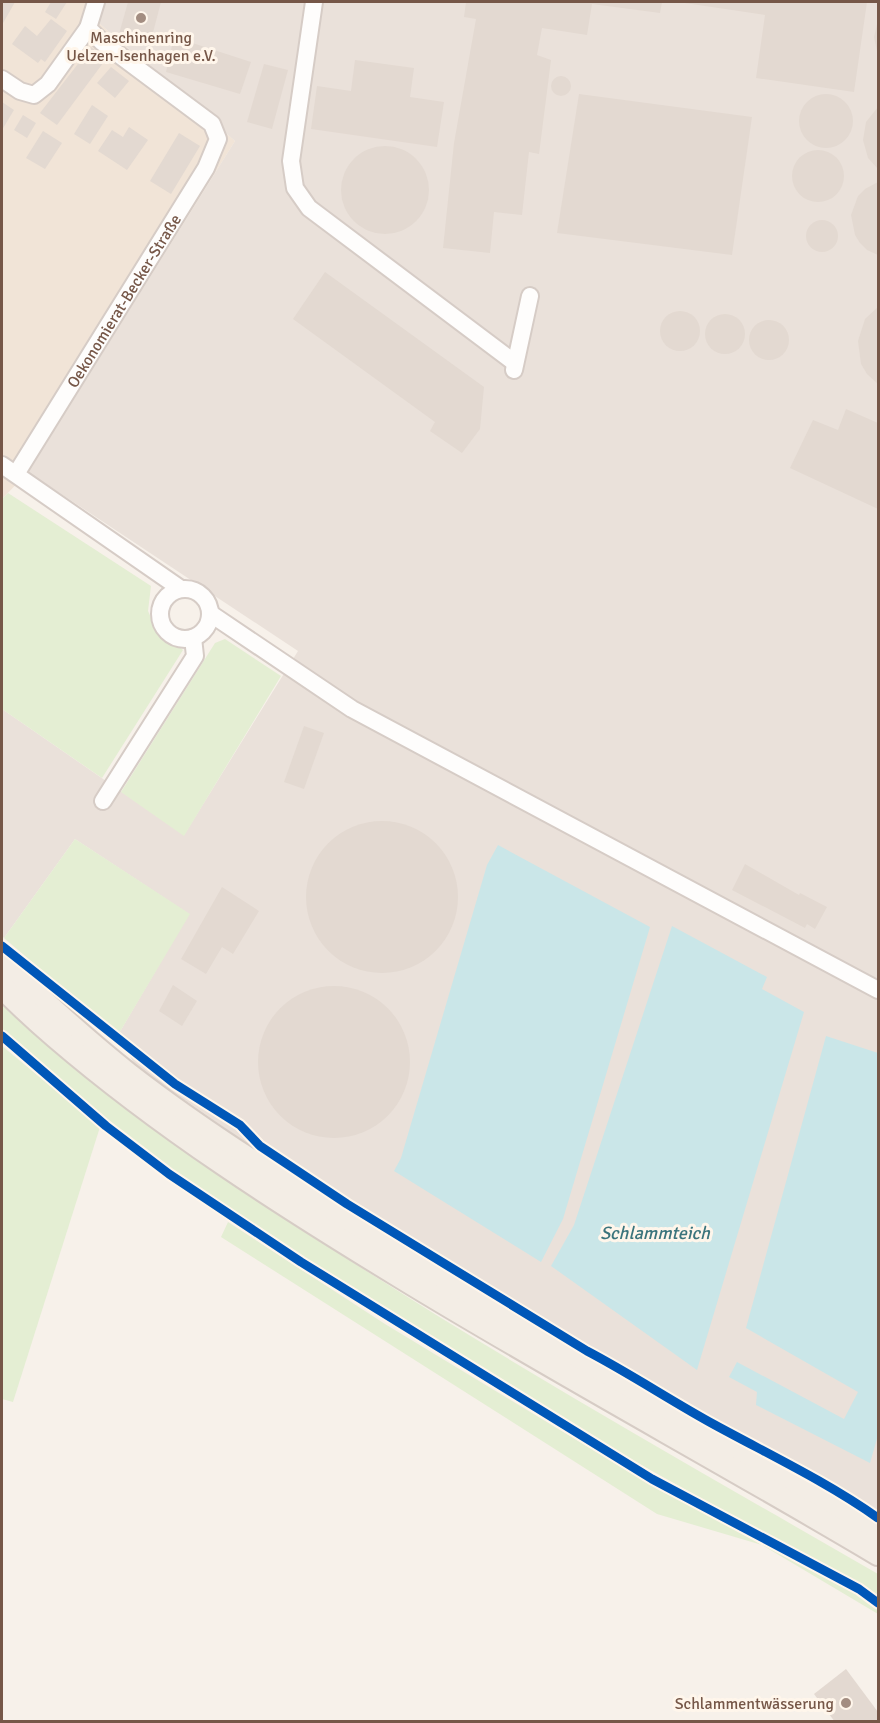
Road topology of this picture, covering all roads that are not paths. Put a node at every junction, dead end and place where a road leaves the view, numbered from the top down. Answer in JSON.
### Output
{"nodes":[{"id":1,"x":96,"y":2,"type":"edge"},
{"id":2,"x":314,"y":2,"type":"edge"},
{"id":3,"x":88,"y":28,"type":"junction"},
{"id":4,"x":2,"y":80,"type":"edge"},
{"id":5,"x":530,"y":296,"type":"dead end"},
{"id":6,"x":2,"y":465,"type":"edge"},
{"id":7,"x":16,"y":474,"type":"junction"},
{"id":8,"x":181,"y":589,"type":"junction"},
{"id":9,"x":211,"y":614,"type":"junction"},
{"id":10,"x":193,"y":638,"type":"junction"},
{"id":11,"x":103,"y":801,"type":"dead end"},
{"id":12,"x":2,"y":963,"type":"edge"},
{"id":13,"x":2,"y":987,"type":"edge"},
{"id":14,"x":879,"y":990,"type":"edge"},
{"id":15,"x":879,"y":1532,"type":"edge"},
{"id":16,"x":879,"y":1554,"type":"edge"}],
"edges":[{"from":1,"to":3,"type":"street"},
{"from":2,"to":5,"type":"street"},
{"from":3,"to":4,"type":"street"},
{"from":3,"to":7,"type":"street","name":"Oekonomierat-Becker-Straße"},
{"from":6,"to":7,"type":"street"},
{"from":7,"to":8,"type":"street"},
{"from":8,"to":9,"type":"street"},
{"from":8,"to":10,"type":"street"},
{"from":9,"to":10,"type":"street"},
{"from":9,"to":14,"type":"street"},
{"from":10,"to":11,"type":"street"},
{"from":12,"to":15,"type":"main road"},
{"from":13,"to":16,"type":"main road"}]}
